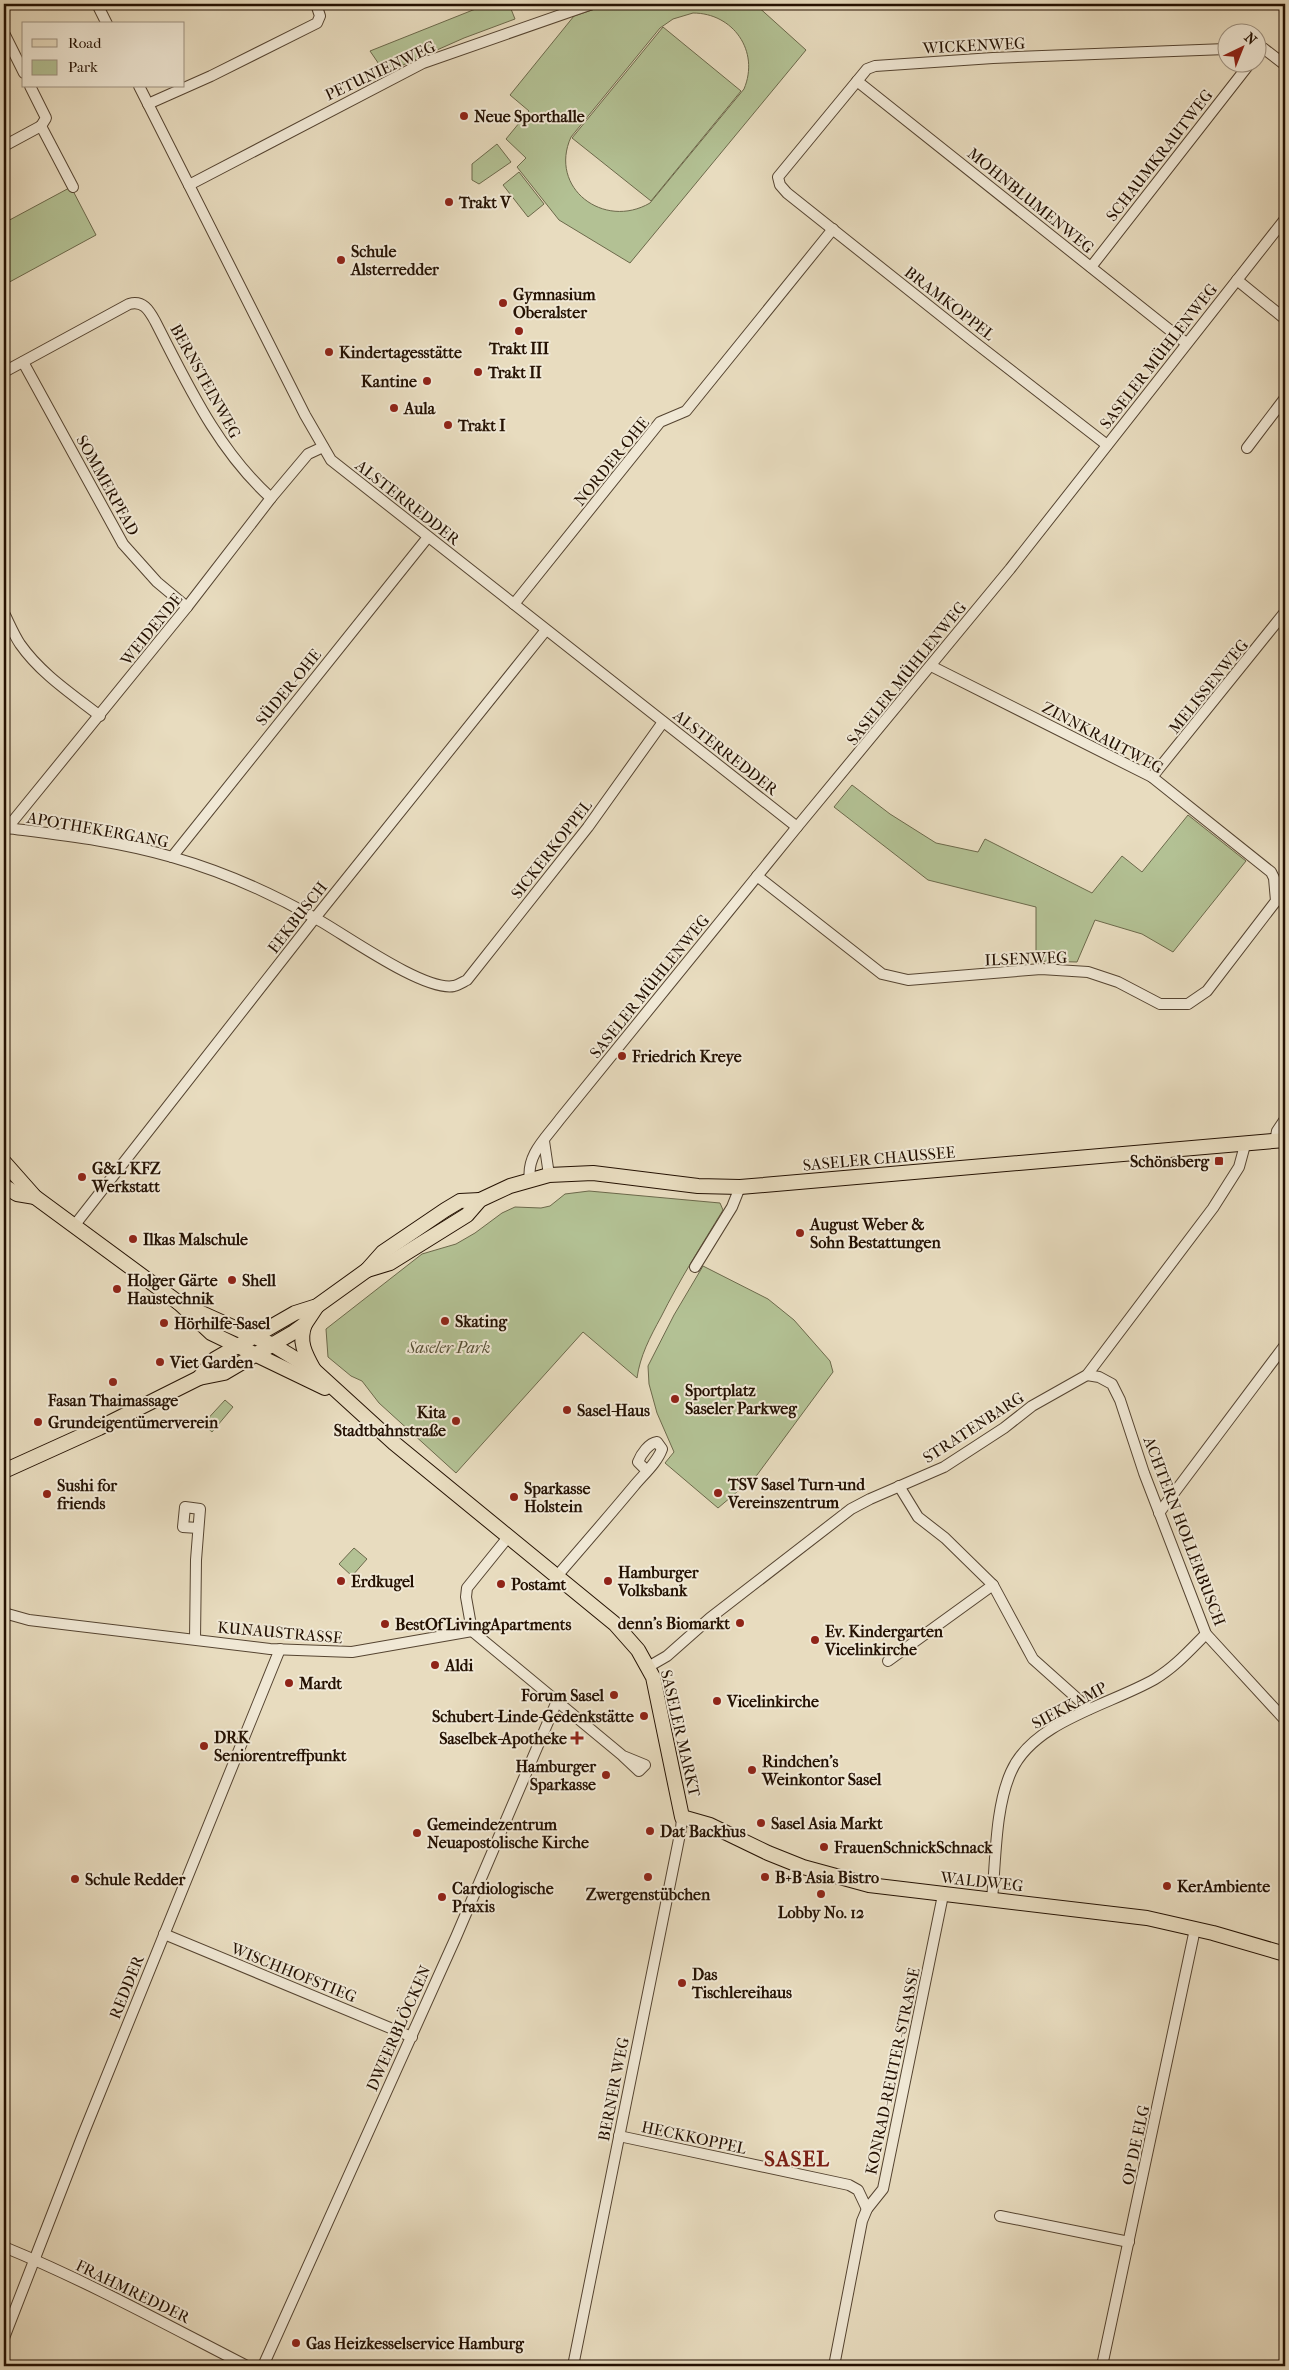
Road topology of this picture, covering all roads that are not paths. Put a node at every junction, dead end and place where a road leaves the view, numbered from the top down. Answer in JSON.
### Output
{"nodes":[{"id":1,"x":97,"y":4,"type":"edge"},
{"id":2,"x":316,"y":4,"type":"edge"},
{"id":3,"x":592,"y":4,"type":"edge"},
{"id":4,"x":106,"y":22,"type":"edge"},
{"id":5,"x":4,"y":33,"type":"edge"},
{"id":6,"x":1216,"y":49,"type":"edge"},
{"id":7,"x":1266,"y":54,"type":"edge"},
{"id":8,"x":1285,"y":65,"type":"edge"},
{"id":9,"x":22,"y":69,"type":"edge"},
{"id":10,"x":1243,"y":72,"type":"edge"},
{"id":11,"x":857,"y":81,"type":"junction"},
{"id":12,"x":185,"y":87,"type":"edge"},
{"id":13,"x":31,"y":88,"type":"edge"},
{"id":14,"x":140,"y":88,"type":"edge"},
{"id":15,"x":183,"y":88,"type":"edge"},
{"id":16,"x":148,"y":104,"type":"junction"},
{"id":17,"x":41,"y":126,"type":"junction"},
{"id":18,"x":4,"y":146,"type":"edge"},
{"id":19,"x":778,"y":181,"type":"joint"},
{"id":20,"x":190,"y":185,"type":"junction"},
{"id":21,"x":73,"y":186,"type":"dead end"},
{"id":22,"x":1285,"y":219,"type":"edge"},
{"id":23,"x":833,"y":229,"type":"junction"},
{"id":24,"x":1091,"y":267,"type":"junction"},
{"id":25,"x":1237,"y":280,"type":"junction"},
{"id":26,"x":1285,"y":319,"type":"edge"},
{"id":27,"x":1186,"y":343,"type":"junction"},
{"id":28,"x":23,"y":362,"type":"junction"},
{"id":29,"x":4,"y":372,"type":"edge"},
{"id":30,"x":1285,"y":398,"type":"edge"},
{"id":31,"x":1107,"y":445,"type":"junction"},
{"id":32,"x":323,"y":447,"type":"junction"},
{"id":33,"x":1247,"y":448,"type":"dead end"},
{"id":34,"x":271,"y":498,"type":"junction"},
{"id":35,"x":428,"y":536,"type":"junction"},
{"id":36,"x":514,"y":604,"type":"junction"},
{"id":37,"x":187,"y":608,"type":"junction"},
{"id":38,"x":1285,"y":612,"type":"edge"},
{"id":39,"x":4,"y":613,"type":"edge"},
{"id":40,"x":546,"y":630,"type":"junction"},
{"id":41,"x":931,"y":666,"type":"junction"},
{"id":42,"x":100,"y":716,"type":"junction"},
{"id":43,"x":663,"y":722,"type":"junction"},
{"id":44,"x":1152,"y":777,"type":"junction"},
{"id":45,"x":797,"y":827,"type":"junction"},
{"id":46,"x":5,"y":830,"type":"edge"},
{"id":47,"x":172,"y":857,"type":"junction"},
{"id":48,"x":1272,"y":872,"type":"joint"},
{"id":49,"x":757,"y":876,"type":"junction"},
{"id":50,"x":315,"y":918,"type":"junction"},
{"id":51,"x":455,"y":986,"type":"joint"},
{"id":52,"x":1285,"y":1120,"type":"edge"},
{"id":53,"x":544,"y":1141,"type":"junction"},
{"id":54,"x":1280,"y":1141,"type":"edge"},
{"id":55,"x":1245,"y":1145,"type":"junction"},
{"id":56,"x":4,"y":1162,"type":"edge"},
{"id":57,"x":549,"y":1175,"type":"junction"},
{"id":58,"x":530,"y":1180,"type":"junction"},
{"id":59,"x":4,"y":1186,"type":"edge"},
{"id":60,"x":740,"y":1187,"type":"junction"},
{"id":61,"x":35,"y":1197,"type":"junction"},
{"id":62,"x":74,"y":1226,"type":"junction"},
{"id":63,"x":695,"y":1267,"type":"dead end"},
{"id":64,"x":179,"y":1303,"type":"junction"},
{"id":65,"x":317,"y":1306,"type":"junction"},
{"id":66,"x":305,"y":1324,"type":"junction"},
{"id":67,"x":256,"y":1337,"type":"junction"},
{"id":68,"x":273,"y":1345,"type":"junction"},
{"id":69,"x":1285,"y":1345,"type":"edge"},
{"id":70,"x":237,"y":1347,"type":"junction"},
{"id":71,"x":256,"y":1356,"type":"junction"},
{"id":72,"x":314,"y":1370,"type":"junction"},
{"id":73,"x":1087,"y":1375,"type":"junction"},
{"id":74,"x":199,"y":1378,"type":"junction"},
{"id":75,"x":344,"y":1398,"type":"junction"},
{"id":76,"x":4,"y":1471,"type":"edge"},
{"id":77,"x":647,"y":1471,"type":"dead end"},
{"id":78,"x":899,"y":1486,"type":"junction"},
{"id":79,"x":1159,"y":1512,"type":"junction"},
{"id":80,"x":198,"y":1528,"type":"dead end"},
{"id":81,"x":509,"y":1536,"type":"junction"},
{"id":82,"x":557,"y":1576,"type":"junction"},
{"id":83,"x":992,"y":1585,"type":"junction"},
{"id":84,"x":4,"y":1613,"type":"edge"},
{"id":85,"x":472,"y":1631,"type":"junction"},
{"id":86,"x":1206,"y":1634,"type":"junction"},
{"id":87,"x":195,"y":1639,"type":"junction"},
{"id":88,"x":280,"y":1649,"type":"junction"},
{"id":89,"x":888,"y":1660,"type":"dead end"},
{"id":90,"x":648,"y":1667,"type":"junction"},
{"id":91,"x":557,"y":1701,"type":"junction"},
{"id":92,"x":1089,"y":1709,"type":"junction"},
{"id":93,"x":1285,"y":1720,"type":"edge"},
{"id":94,"x":622,"y":1756,"type":"dead end"},
{"id":95,"x":682,"y":1817,"type":"junction"},
{"id":96,"x":943,"y":1894,"type":"junction"},
{"id":97,"x":992,"y":1899,"type":"junction"},
{"id":98,"x":1195,"y":1929,"type":"junction"},
{"id":99,"x":164,"y":1934,"type":"junction"},
{"id":100,"x":1285,"y":1954,"type":"edge"},
{"id":101,"x":412,"y":2037,"type":"junction"},
{"id":102,"x":619,"y":2136,"type":"junction"},
{"id":103,"x":867,"y":2209,"type":"junction"},
{"id":104,"x":1000,"y":2216,"type":"dead end"},
{"id":105,"x":1129,"y":2242,"type":"junction"},
{"id":106,"x":4,"y":2247,"type":"edge"},
{"id":107,"x":34,"y":2259,"type":"junction"},
{"id":108,"x":4,"y":2338,"type":"edge"},
{"id":109,"x":247,"y":2366,"type":"edge"},
{"id":110,"x":263,"y":2366,"type":"edge"},
{"id":111,"x":573,"y":2366,"type":"edge"},
{"id":112,"x":834,"y":2366,"type":"edge"},
{"id":113,"x":1102,"y":2366,"type":"edge"}],
"edges":[{"from":1,"to":4,"type":"street"},
{"from":2,"to":12,"type":"street"},
{"from":3,"to":20,"type":"street","name":"PETUNIENWEG"},
{"from":5,"to":9,"type":"street"},
{"from":6,"to":11,"type":"street","name":"WICKENWEG"},
{"from":7,"to":8,"type":"street"},
{"from":10,"to":24,"type":"street","name":"SCHAUMKRAUTWEG"},
{"from":11,"to":19,"type":"street","name":"WICKENWEG"},
{"from":11,"to":24,"type":"street","name":"MOHNBLUMENWEG"},
{"from":13,"to":17,"type":"street"},
{"from":14,"to":16,"type":"street","name":"ALSTERREDDER"},
{"from":15,"to":16,"type":"street"},
{"from":16,"to":20,"type":"street","name":"ALSTERREDDER"},
{"from":17,"to":18,"type":"street"},
{"from":17,"to":21,"type":"street"},
{"from":19,"to":23,"type":"street","name":"BRAMKOPPEL"},
{"from":20,"to":32,"type":"street","name":"ALSTERREDDER"},
{"from":22,"to":25,"type":"street","name":"SASELER MÜHLENWEG"},
{"from":23,"to":31,"type":"street","name":"BRAMKOPPEL"},
{"from":23,"to":36,"type":"street","name":"NORDER-OHE"},
{"from":24,"to":27,"type":"street","name":"MOHNBLUMENWEG"},
{"from":25,"to":26,"type":"street"},
{"from":25,"to":27,"type":"street","name":"SASELER MÜHLENWEG"},
{"from":27,"to":31,"type":"street","name":"SASELER MÜHLENWEG"},
{"from":28,"to":29,"type":"street"},
{"from":28,"to":34,"type":"street","name":"BERNSTEINWEG"},
{"from":28,"to":37,"type":"street","name":"SOMMERPFAD"},
{"from":30,"to":33,"type":"street"},
{"from":31,"to":41,"type":"street","name":"SASELER MÜHLENWEG"},
{"from":32,"to":34,"type":"street","name":"WEIDENDE"},
{"from":32,"to":35,"type":"street","name":"ALSTERREDDER"},
{"from":34,"to":37,"type":"street","name":"WEIDENDE"},
{"from":35,"to":36,"type":"street","name":"ALSTERREDDER"},
{"from":35,"to":47,"type":"street","name":"SÜDER-OHE"},
{"from":36,"to":40,"type":"street","name":"ALSTERREDDER"},
{"from":37,"to":42,"type":"street","name":"WEIDENDE"},
{"from":38,"to":44,"type":"street","name":"MELISSENWEG"},
{"from":39,"to":42,"type":"street"},
{"from":40,"to":43,"type":"street","name":"ALSTERREDDER"},
{"from":40,"to":50,"type":"street","name":"EEKBUSCH"},
{"from":41,"to":44,"type":"street","name":"ZINNKRAUTWEG"},
{"from":41,"to":45,"type":"street","name":"SASELER MÜHLENWEG"},
{"from":42,"to":46,"type":"street","name":"WEIDENDE"},
{"from":43,"to":45,"type":"street","name":"ALSTERREDDER"},
{"from":43,"to":51,"type":"street","name":"SICKERKOPPEL"},
{"from":44,"to":48,"type":"street","name":"ZINNKRAUTWEG"},
{"from":45,"to":49,"type":"street","name":"SASELER MÜHLENWEG"},
{"from":46,"to":47,"type":"street","name":"APOTHEKERGANG"},
{"from":47,"to":50,"type":"street","name":"APOTHEKERGANG"},
{"from":48,"to":49,"type":"street","name":"ILSENWEG"},
{"from":49,"to":53,"type":"street","name":"SASELER MÜHLENWEG"},
{"from":50,"to":51,"type":"street","name":"APOTHEKERGANG"},
{"from":50,"to":62,"type":"street","name":"EEKBUSCH"},
{"from":52,"to":54,"type":"street"},
{"from":53,"to":57,"type":"street"},
{"from":53,"to":58,"type":"street","name":"SASELER MÜHLENWEG"},
{"from":54,"to":55,"type":"main road","name":"SASELER CHAUSSEE"},
{"from":55,"to":60,"type":"main road","name":"SASELER CHAUSSEE"},
{"from":55,"to":73,"type":"street","name":"STRATENBARG"},
{"from":56,"to":61,"type":"main road"},
{"from":57,"to":58,"type":"main road","name":"SASELER CHAUSSEE"},
{"from":57,"to":60,"type":"main road","name":"SASELER CHAUSSEE"},
{"from":58,"to":65,"type":"main road","name":"SASELER CHAUSSEE"},
{"from":59,"to":61,"type":"main road"},
{"from":60,"to":63,"type":"street"},
{"from":61,"to":62,"type":"main road"},
{"from":62,"to":64,"type":"main road"},
{"from":64,"to":67,"type":"main road"},
{"from":64,"to":70,"type":"main road"},
{"from":65,"to":66,"type":"main road","name":"SASELER CHAUSSEE"},
{"from":65,"to":67,"type":"main road","name":"SASELER CHAUSSEE"},
{"from":66,"to":68,"type":"main road","name":"SASELER CHAUSSEE"},
{"from":66,"to":72,"type":"main road"},
{"from":67,"to":68,"type":"main road"},
{"from":67,"to":70,"type":"main road","name":"SASELER CHAUSSEE"},
{"from":68,"to":71,"type":"main road","name":"SASELER CHAUSSEE"},
{"from":68,"to":72,"type":"main road"},
{"from":69,"to":79,"type":"street"},
{"from":70,"to":71,"type":"main road"},
{"from":70,"to":74,"type":"main road","name":"SASELER CHAUSSEE"},
{"from":71,"to":74,"type":"main road","name":"SASELER CHAUSSEE"},
{"from":71,"to":75,"type":"main road"},
{"from":72,"to":75,"type":"main road"},
{"from":73,"to":78,"type":"street","name":"STRATENBARG"},
{"from":73,"to":79,"type":"street","name":"ACHTERN HOLLERBUSCH"},
{"from":74,"to":76,"type":"main road","name":"SASELER CHAUSSEE"},
{"from":75,"to":81,"type":"main road","name":"SASELER MARKT"},
{"from":77,"to":82,"type":"street"},
{"from":78,"to":83,"type":"street"},
{"from":78,"to":90,"type":"street","name":"STRATENBARG"},
{"from":79,"to":86,"type":"street","name":"ACHTERN HOLLERBUSCH"},
{"from":80,"to":87,"type":"street"},
{"from":81,"to":82,"type":"main road","name":"SASELER MARKT"},
{"from":81,"to":85,"type":"street"},
{"from":82,"to":90,"type":"main road","name":"SASELER MARKT"},
{"from":83,"to":89,"type":"street"},
{"from":83,"to":92,"type":"street"},
{"from":84,"to":87,"type":"street","name":"KUNAUSTRASSE"},
{"from":85,"to":88,"type":"street","name":"KUNAUSTRASSE"},
{"from":85,"to":91,"type":"street"},
{"from":86,"to":92,"type":"street","name":"SIEKKAMP"},
{"from":86,"to":93,"type":"street","name":"ACHTERN HOLLERBUSCH"},
{"from":87,"to":88,"type":"street","name":"KUNAUSTRASSE"},
{"from":88,"to":99,"type":"street","name":"REDDER"},
{"from":90,"to":95,"type":"main road","name":"SASELER MARKT"},
{"from":91,"to":94,"type":"street"},
{"from":91,"to":101,"type":"street","name":"DWEERBLÖCKEN"},
{"from":92,"to":97,"type":"street","name":"SIEKKAMP"},
{"from":95,"to":96,"type":"main road","name":"WALDWEG"},
{"from":95,"to":102,"type":"street","name":"BERNER WEG"},
{"from":96,"to":97,"type":"main road","name":"WALDWEG"},
{"from":96,"to":103,"type":"street","name":"KONRAD-REUTER-STRASSE"},
{"from":97,"to":98,"type":"main road","name":"WALDWEG"},
{"from":98,"to":100,"type":"main road","name":"WALDWEG"},
{"from":98,"to":105,"type":"street","name":"OP DE ELG"},
{"from":99,"to":101,"type":"street","name":"WISCHHOFSTIEG"},
{"from":99,"to":107,"type":"street","name":"REDDER"},
{"from":101,"to":110,"type":"street","name":"DWEERBLÖCKEN"},
{"from":102,"to":103,"type":"street","name":"HECKKOPPEL"},
{"from":102,"to":111,"type":"street","name":"BERNER WEG"},
{"from":103,"to":112,"type":"street","name":"KONRAD-REUTER-STRASSE"},
{"from":104,"to":105,"type":"street"},
{"from":105,"to":113,"type":"street","name":"OP DE ELG"},
{"from":106,"to":107,"type":"street","name":"FRAHMREDDER"},
{"from":107,"to":108,"type":"street","name":"REDDER"},
{"from":107,"to":109,"type":"street","name":"FRAHMREDDER"}]}
